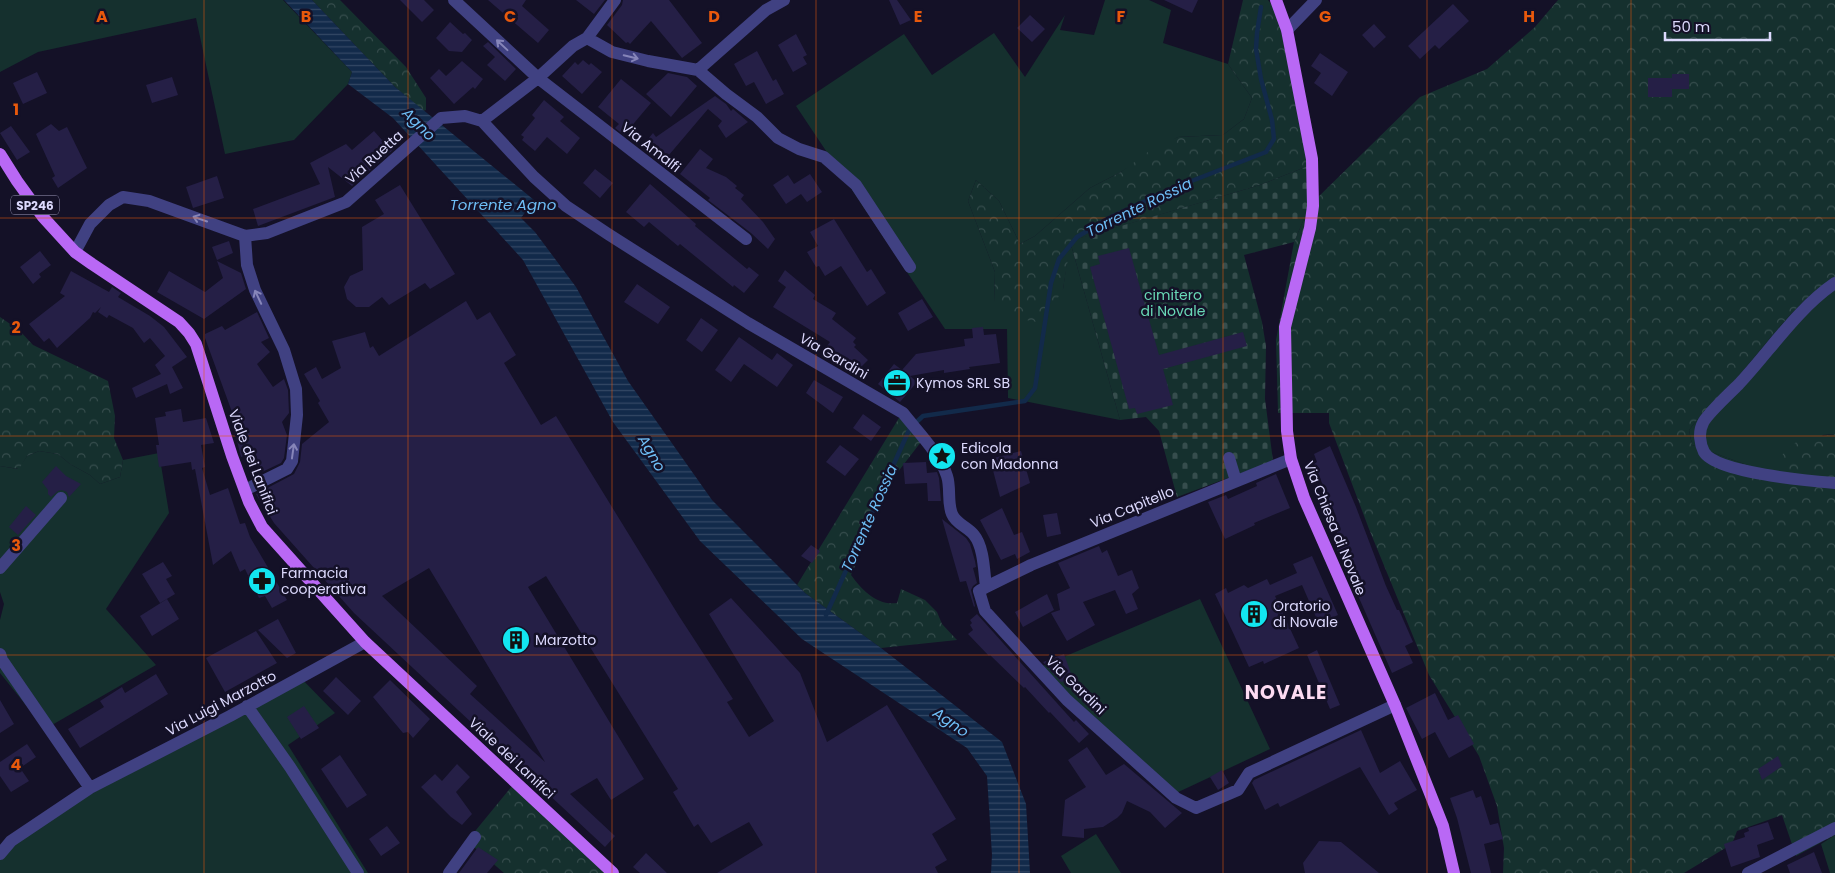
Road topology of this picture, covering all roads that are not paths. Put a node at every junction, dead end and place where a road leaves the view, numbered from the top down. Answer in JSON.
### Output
{"nodes":[{"id":1,"x":454,"y":0,"type":"edge"},
{"id":2,"x":615,"y":0,"type":"edge"},
{"id":3,"x":784,"y":0,"type":"edge"},
{"id":4,"x":1276,"y":0,"type":"edge"},
{"id":5,"x":1316,"y":0,"type":"edge"},
{"id":6,"x":764,"y":5,"type":"edge"},
{"id":7,"x":1287,"y":30,"type":"junction"},
{"id":8,"x":587,"y":38,"type":"junction"},
{"id":9,"x":698,"y":70,"type":"junction"},
{"id":10,"x":538,"y":78,"type":"junction"},
{"id":11,"x":482,"y":121,"type":"junction"},
{"id":12,"x":0,"y":154,"type":"edge"},
{"id":13,"x":245,"y":236,"type":"junction"},
{"id":14,"x":746,"y":239,"type":"dead end"},
{"id":15,"x":75,"y":252,"type":"junction"},
{"id":16,"x":910,"y":268,"type":"dead end"},
{"id":17,"x":1835,"y":283,"type":"edge"},
{"id":18,"x":1230,"y":458,"type":"dead end"},
{"id":19,"x":1291,"y":459,"type":"junction"},
{"id":20,"x":1236,"y":481,"type":"junction"},
{"id":21,"x":1835,"y":483,"type":"edge"},
{"id":22,"x":245,"y":490,"type":"junction"},
{"id":23,"x":61,"y":498,"type":"dead end"},
{"id":24,"x":0,"y":568,"type":"edge"},
{"id":25,"x":986,"y":587,"type":"junction"},
{"id":26,"x":365,"y":642,"type":"junction"},
{"id":27,"x":0,"y":654,"type":"edge"},
{"id":28,"x":1395,"y":705,"type":"junction"},
{"id":29,"x":246,"y":706,"type":"junction"},
{"id":30,"x":90,"y":788,"type":"junction"},
{"id":31,"x":1835,"y":828,"type":"edge"},
{"id":32,"x":475,"y":837,"type":"dead end"},
{"id":33,"x":0,"y":854,"type":"edge"},
{"id":34,"x":358,"y":873,"type":"edge"},
{"id":35,"x":449,"y":873,"type":"edge"},
{"id":36,"x":613,"y":873,"type":"edge"},
{"id":37,"x":1454,"y":873,"type":"edge"},
{"id":38,"x":1748,"y":873,"type":"edge"}],
"edges":[{"from":10,"to":1,"type":"street","name":"Via Amalfi","one_way":true},
{"from":2,"to":8,"type":"street"},
{"from":3,"to":6,"type":"street"},
{"from":4,"to":7,"type":"main road","name":"Via Chiesa di Novale"},
{"from":5,"to":7,"type":"street"},
{"from":6,"to":9,"type":"street"},
{"from":7,"to":19,"type":"main road","name":"Via Chiesa di Novale"},
{"from":8,"to":9,"type":"street","one_way":true},
{"from":8,"to":10,"type":"street"},
{"from":9,"to":16,"type":"street"},
{"from":10,"to":11,"type":"street"},
{"from":10,"to":14,"type":"street","name":"Via Amalfi"},
{"from":11,"to":13,"type":"street","name":"Via Ruetta"},
{"from":11,"to":25,"type":"street","name":"Via Gardini"},
{"from":12,"to":15,"type":"main road","name":"Viale dei Lanifici","number":"SP246"},
{"from":13,"to":15,"type":"street","one_way":true},
{"from":22,"to":13,"type":"street","one_way":true},
{"from":15,"to":22,"type":"main road","name":"Viale dei Lanifici","number":"SP246"},
{"from":17,"to":21,"type":"street"},
{"from":18,"to":20,"type":"street"},
{"from":19,"to":20,"type":"street","name":"Via Capitello"},
{"from":19,"to":28,"type":"main road","name":"Via Chiesa di Novale"},
{"from":20,"to":25,"type":"street","name":"Via Capitello"},
{"from":22,"to":26,"type":"main road","name":"Viale dei Lanifici","number":"SP246"},
{"from":23,"to":24,"type":"street"},
{"from":25,"to":28,"type":"street","name":"Via Gardini"},
{"from":26,"to":29,"type":"street","name":"Via Luigi Marzotto"},
{"from":26,"to":36,"type":"main road","name":"Viale dei Lanifici","number":"SP246"},
{"from":27,"to":30,"type":"street"},
{"from":28,"to":37,"type":"main road","name":"Via Chiesa di Novale"},
{"from":29,"to":30,"type":"street","name":"Via Luigi Marzotto"},
{"from":29,"to":34,"type":"street"},
{"from":30,"to":33,"type":"street","name":"Via Luigi Marzotto"},
{"from":31,"to":38,"type":"street"},
{"from":32,"to":35,"type":"street"}]}
